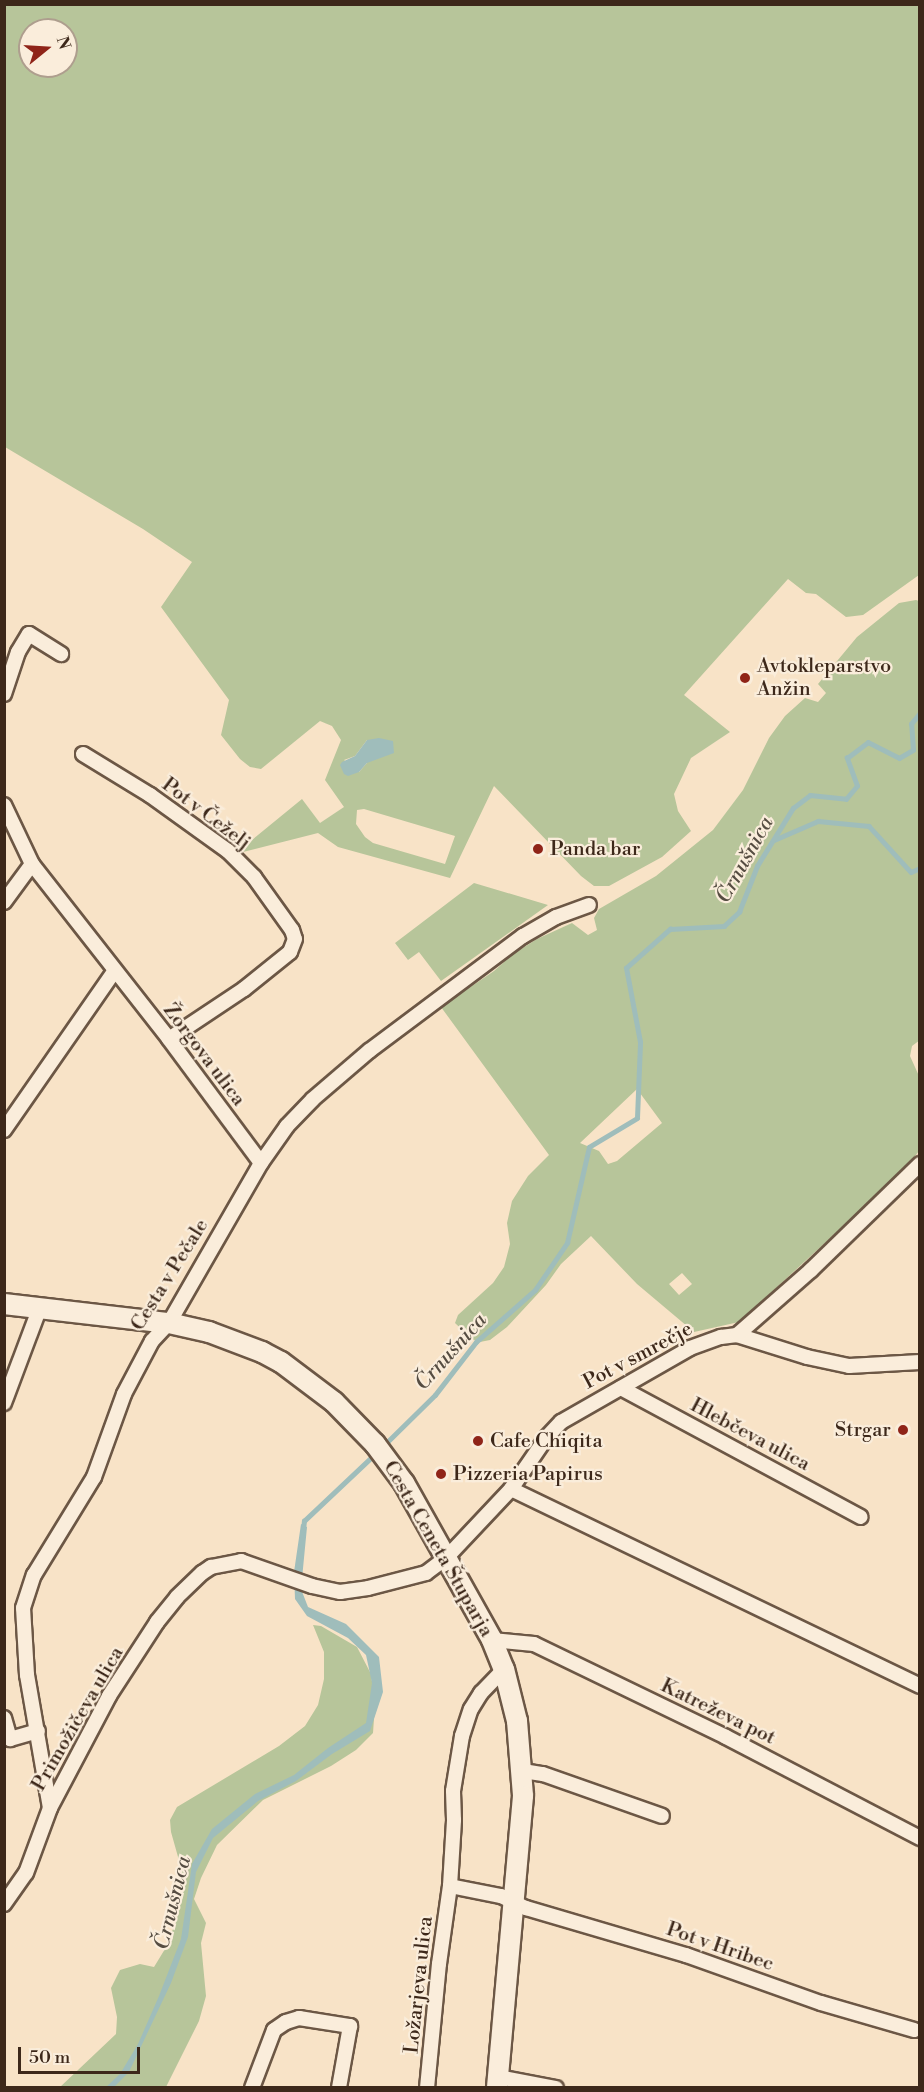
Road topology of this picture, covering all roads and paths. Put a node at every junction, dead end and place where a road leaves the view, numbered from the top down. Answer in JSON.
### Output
{"nodes":[{"id":1,"x":61,"y":654,"type":"dead end"},
{"id":2,"x":4,"y":694,"type":"edge"},
{"id":3,"x":83,"y":754,"type":"dead end"},
{"id":4,"x":4,"y":805,"type":"edge"},
{"id":5,"x":32,"y":864,"type":"junction"},
{"id":6,"x":4,"y":902,"type":"edge"},
{"id":7,"x":589,"y":905,"type":"dead end"},
{"id":8,"x":114,"y":972,"type":"junction"},
{"id":9,"x":169,"y":1039,"type":"junction"},
{"id":10,"x":4,"y":1130,"type":"edge"},
{"id":11,"x":261,"y":1163,"type":"junction"},
{"id":12,"x":920,"y":1164,"type":"edge"},
{"id":13,"x":4,"y":1304,"type":"edge"},
{"id":14,"x":40,"y":1307,"type":"junction"},
{"id":15,"x":169,"y":1323,"type":"junction"},
{"id":16,"x":738,"y":1335,"type":"junction"},
{"id":17,"x":920,"y":1362,"type":"edge"},
{"id":18,"x":621,"y":1388,"type":"junction"},
{"id":19,"x":4,"y":1403,"type":"edge"},
{"id":20,"x":511,"y":1489,"type":"junction"},
{"id":21,"x":861,"y":1517,"type":"dead end"},
{"id":22,"x":447,"y":1557,"type":"junction"},
{"id":23,"x":492,"y":1640,"type":"junction"},
{"id":24,"x":504,"y":1669,"type":"junction"},
{"id":25,"x":920,"y":1686,"type":"edge"},
{"id":26,"x":4,"y":1718,"type":"edge"},
{"id":27,"x":38,"y":1731,"type":"junction"},
{"id":28,"x":523,"y":1771,"type":"junction"},
{"id":29,"x":50,"y":1809,"type":"junction"},
{"id":30,"x":662,"y":1816,"type":"dead end"},
{"id":31,"x":920,"y":1838,"type":"edge"},
{"id":32,"x":450,"y":1886,"type":"junction"},
{"id":33,"x":514,"y":1902,"type":"junction"},
{"id":34,"x":4,"y":1904,"type":"edge"},
{"id":35,"x":914,"y":2030,"type":"dead end"},
{"id":36,"x":498,"y":2082,"type":"edge"},
{"id":37,"x":252,"y":2088,"type":"edge"},
{"id":38,"x":339,"y":2088,"type":"edge"},
{"id":39,"x":427,"y":2088,"type":"edge"},
{"id":40,"x":556,"y":2088,"type":"edge"}],
"edges":[{"from":1,"to":2,"type":"street"},
{"from":3,"to":9,"type":"street","name":"Pot v Čeželj"},
{"from":4,"to":5,"type":"street","name":"Žorgova ulica"},
{"from":5,"to":6,"type":"street"},
{"from":5,"to":8,"type":"street","name":"Žorgova ulica"},
{"from":7,"to":11,"type":"street","name":"Cesta v Pečale"},
{"from":8,"to":9,"type":"street","name":"Žorgova ulica"},
{"from":8,"to":10,"type":"street"},
{"from":9,"to":11,"type":"street","name":"Žorgova ulica"},
{"from":11,"to":15,"type":"street","name":"Cesta v Pečale"},
{"from":12,"to":16,"type":"street"},
{"from":13,"to":14,"type":"street","name":"Cesta Ceneta Štuparja"},
{"from":14,"to":15,"type":"street","name":"Cesta Ceneta Štuparja"},
{"from":14,"to":19,"type":"street"},
{"from":15,"to":22,"type":"street","name":"Cesta Ceneta Štuparja"},
{"from":15,"to":27,"type":"street","name":"Cesta v Pečale"},
{"from":16,"to":17,"type":"street"},
{"from":16,"to":18,"type":"street","name":"Pot v smrečje"},
{"from":18,"to":20,"type":"street","name":"Pot v smrečje"},
{"from":18,"to":21,"type":"street","name":"Hlebčeva ulica"},
{"from":20,"to":22,"type":"street","name":"Pot v smrečje"},
{"from":20,"to":25,"type":"street"},
{"from":22,"to":23,"type":"street","name":"Cesta Ceneta Štuparja"},
{"from":22,"to":29,"type":"street","name":"Primožičeva ulica"},
{"from":23,"to":24,"type":"street","name":"Cesta Ceneta Štuparja"},
{"from":23,"to":31,"type":"street","name":"Katreževa pot"},
{"from":24,"to":28,"type":"street","name":"Cesta Ceneta Štuparja"},
{"from":24,"to":32,"type":"street"},
{"from":26,"to":27,"type":"street"},
{"from":27,"to":29,"type":"street","name":"Cesta v Pečale"},
{"from":28,"to":30,"type":"street"},
{"from":28,"to":33,"type":"street","name":"Cesta Ceneta Štuparja"},
{"from":29,"to":34,"type":"street","name":"Primožičeva ulica"},
{"from":32,"to":33,"type":"street","name":"Pot v Hribec"},
{"from":32,"to":39,"type":"street","name":"Ložarjeva ulica"},
{"from":33,"to":35,"type":"street","name":"Pot v Hribec"},
{"from":33,"to":36,"type":"street","name":"Cesta Ceneta Štuparja"},
{"from":36,"to":40,"type":"street"},
{"from":37,"to":38,"type":"street"}]}
